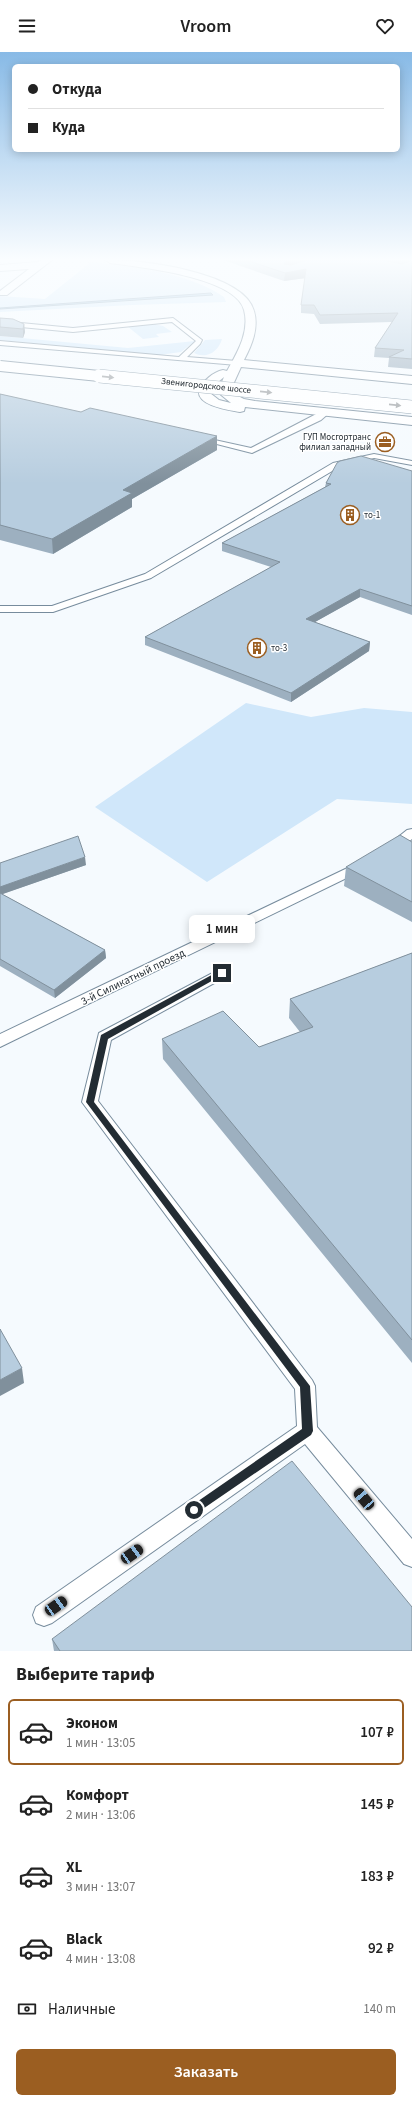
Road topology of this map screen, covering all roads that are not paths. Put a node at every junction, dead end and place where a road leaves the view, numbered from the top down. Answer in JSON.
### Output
{"nodes":[{"id":1,"x":193,"y":335,"type":"edge"},
{"id":2,"x":247,"y":335,"type":"edge"},
{"id":3,"x":0,"y":342,"type":"edge"},
{"id":4,"x":0,"y":351,"type":"edge"},
{"id":5,"x":181,"y":359,"type":"junction"},
{"id":6,"x":237,"y":363,"type":"junction"},
{"id":7,"x":0,"y":366,"type":"edge"},
{"id":8,"x":412,"y":380,"type":"edge"},
{"id":9,"x":412,"y":392,"type":"edge"},
{"id":10,"x":412,"y":407,"type":"edge"},
{"id":11,"x":325,"y":413,"type":"junction"},
{"id":12,"x":412,"y":421,"type":"edge"},
{"id":13,"x":190,"y":437,"type":"edge"},
{"id":14,"x":412,"y":463,"type":"edge"},
{"id":15,"x":0,"y":609,"type":"edge"},
{"id":16,"x":412,"y":833,"type":"edge"},
{"id":17,"x":398,"y":844,"type":"junction"},
{"id":18,"x":412,"y":851,"type":"edge"},
{"id":19,"x":222,"y":973,"type":"dead end"},
{"id":20,"x":1,"y":1041,"type":"edge"},
{"id":21,"x":308,"y":1431,"type":"junction"},
{"id":22,"x":412,"y":1556,"type":"edge"},
{"id":23,"x":44,"y":1615,"type":"dead end"}],
"edges":[{"from":1,"to":5,"type":"lane"},
{"from":2,"to":6,"type":"street"},
{"from":3,"to":5,"type":"lane"},
{"from":4,"to":9,"type":"street","name":"Звенигородское шоссе"},
{"from":5,"to":6,"type":"lane"},
{"from":6,"to":8,"type":"street"},
{"from":6,"to":11,"type":"street"},
{"from":6,"to":11,"type":"street"},
{"from":7,"to":10,"type":"street","name":"Звенигородское шоссе","one_way":true,"bridge":true},
{"from":11,"to":12,"type":"street"},
{"from":11,"to":13,"type":"lane"},
{"from":14,"to":15,"type":"lane"},
{"from":16,"to":17,"type":"lane","name":"3-й Силикатный проезд"},
{"from":17,"to":18,"type":"lane"},
{"from":17,"to":20,"type":"lane","name":"3-й Силикатный проезд"},
{"from":19,"to":21,"type":"lane"},
{"from":21,"to":22,"type":"lane"},
{"from":21,"to":23,"type":"lane"}]}
